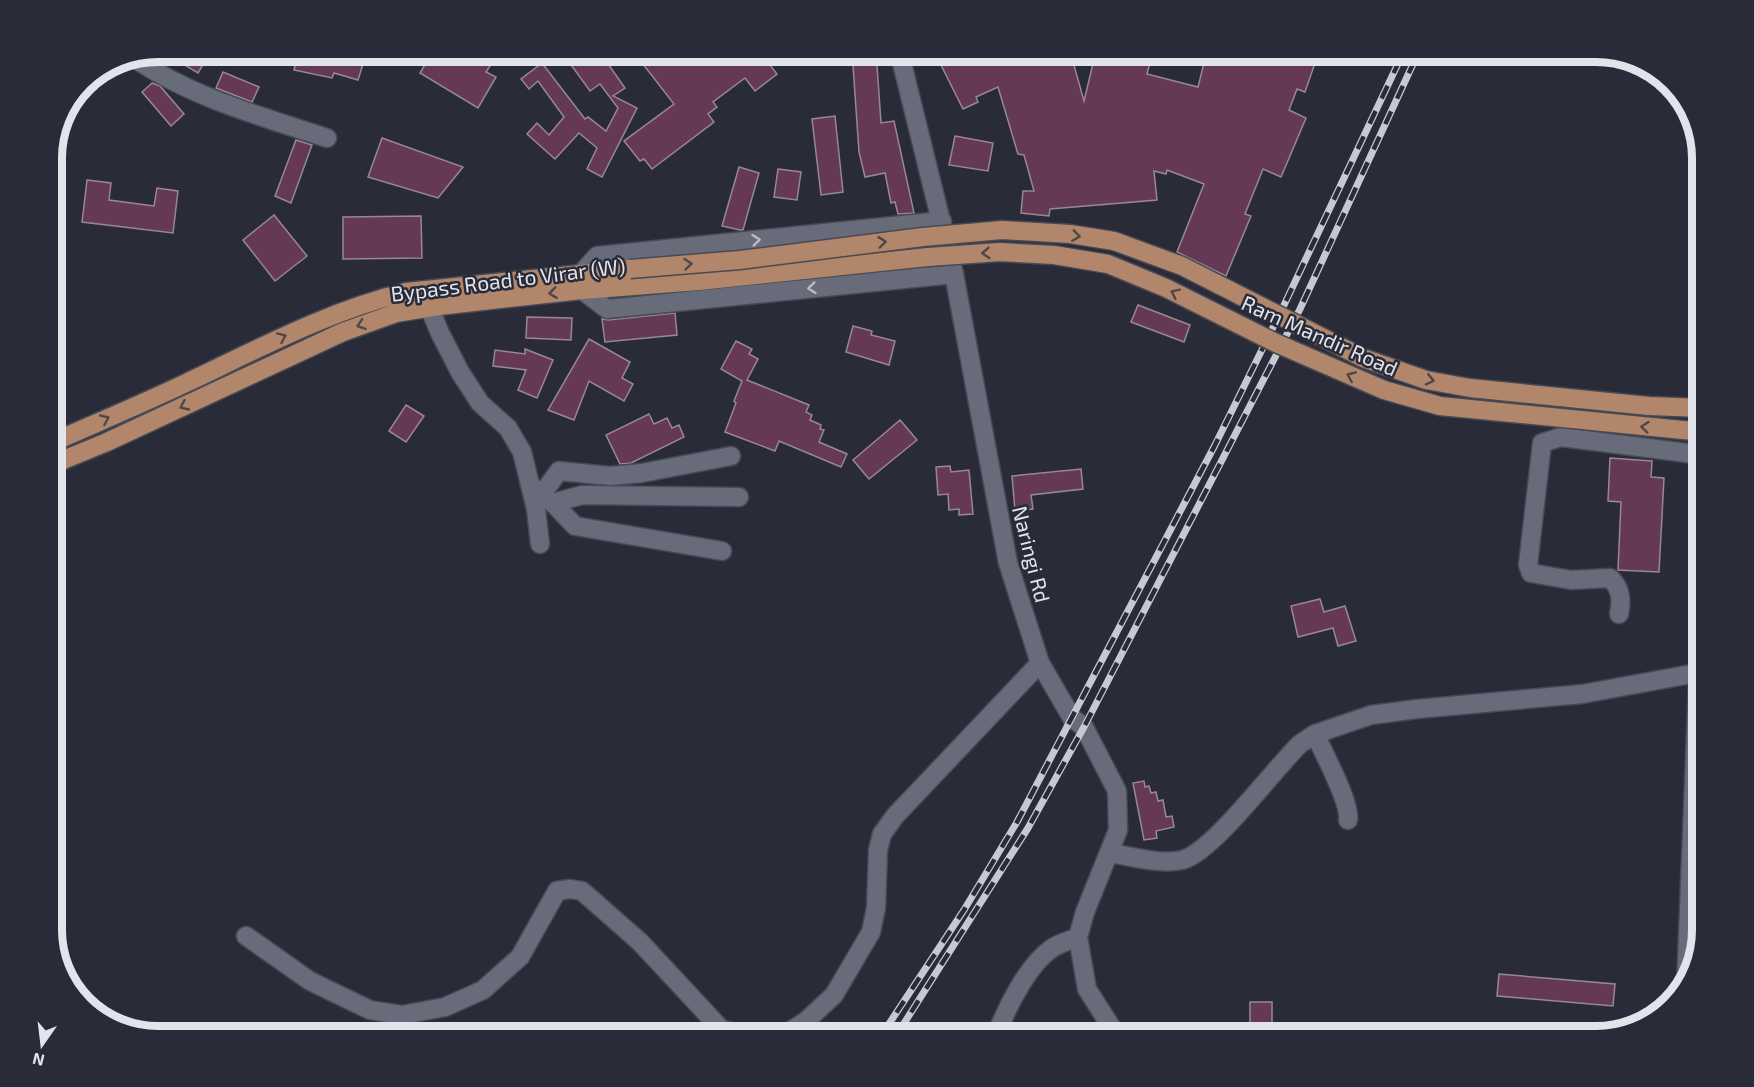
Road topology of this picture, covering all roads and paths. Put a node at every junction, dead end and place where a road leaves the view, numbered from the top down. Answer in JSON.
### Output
{"nodes":[{"id":1,"x":902,"y":62,"type":"edge"},
{"id":2,"x":141,"y":63,"type":"edge"},
{"id":3,"x":327,"y":138,"type":"dead end"},
{"id":4,"x":942,"y":221,"type":"junction"},
{"id":5,"x":928,"y":257,"type":"joint"},
{"id":6,"x":954,"y":274,"type":"junction"},
{"id":7,"x":631,"y":278,"type":"junction"},
{"id":8,"x":581,"y":282,"type":"junction"},
{"id":9,"x":429,"y":307,"type":"junction"},
{"id":10,"x":1692,"y":408,"type":"edge"},
{"id":11,"x":1692,"y":431,"type":"edge"},
{"id":12,"x":62,"y":438,"type":"edge"},
{"id":13,"x":1692,"y":454,"type":"edge"},
{"id":14,"x":731,"y":456,"type":"dead end"},
{"id":15,"x":62,"y":460,"type":"edge"},
{"id":16,"x":542,"y":494,"type":"junction"},
{"id":17,"x":739,"y":497,"type":"dead end"},
{"id":18,"x":540,"y":544,"type":"dead end"},
{"id":19,"x":722,"y":550,"type":"dead end"},
{"id":20,"x":1619,"y":614,"type":"dead end"},
{"id":21,"x":1040,"y":663,"type":"junction"},
{"id":22,"x":1692,"y":674,"type":"edge"},
{"id":23,"x":1315,"y":734,"type":"junction"},
{"id":24,"x":1348,"y":820,"type":"dead end"},
{"id":25,"x":1109,"y":853,"type":"junction"},
{"id":26,"x":1692,"y":917,"type":"edge"},
{"id":27,"x":246,"y":936,"type":"dead end"},
{"id":28,"x":1078,"y":938,"type":"junction"},
{"id":29,"x":1689,"y":955,"type":"edge"},
{"id":30,"x":719,"y":1026,"type":"edge"},
{"id":31,"x":798,"y":1026,"type":"edge"},
{"id":32,"x":999,"y":1026,"type":"edge"},
{"id":33,"x":1110,"y":1026,"type":"edge"}],
"edges":[{"from":1,"to":4,"type":"street","name":"Naringi Rd"},
{"from":2,"to":3,"type":"street"},
{"from":4,"to":6,"type":"street","name":"Naringi Rd"},
{"from":8,"to":4,"type":"street","one_way":true},
{"from":5,"to":7,"type":"main road","name":"Bypass Road to Virar (W)"},
{"from":11,"to":5,"type":"main road","name":"Ram Mandir Road","one_way":true,"bridge":true},
{"from":6,"to":8,"type":"street","one_way":true},
{"from":6,"to":21,"type":"street","name":"Naringi Rd"},
{"from":7,"to":8,"type":"main road"},
{"from":7,"to":10,"type":"main road","one_way":true,"bridge":true},
{"from":8,"to":9,"type":"main road","name":"Bypass Road to Virar (W)","one_way":true},
{"from":12,"to":8,"type":"main road","one_way":true},
{"from":9,"to":15,"type":"main road","name":"Bypass Road to Virar (W)","one_way":true},
{"from":9,"to":16,"type":"street"},
{"from":13,"to":20,"type":"street"},
{"from":14,"to":16,"type":"street"},
{"from":16,"to":17,"type":"street"},
{"from":16,"to":18,"type":"street"},
{"from":16,"to":19,"type":"street"},
{"from":21,"to":25,"type":"street","name":"Naringi Rd"},
{"from":21,"to":31,"type":"street"},
{"from":22,"to":23,"type":"street"},
{"from":23,"to":24,"type":"street"},
{"from":23,"to":25,"type":"street"},
{"from":25,"to":28,"type":"street","name":"Naringi Rd"},
{"from":26,"to":29,"type":"street"},
{"from":27,"to":30,"type":"street"},
{"from":28,"to":32,"type":"street"},
{"from":28,"to":33,"type":"street","name":"Naringi Rd"}]}
